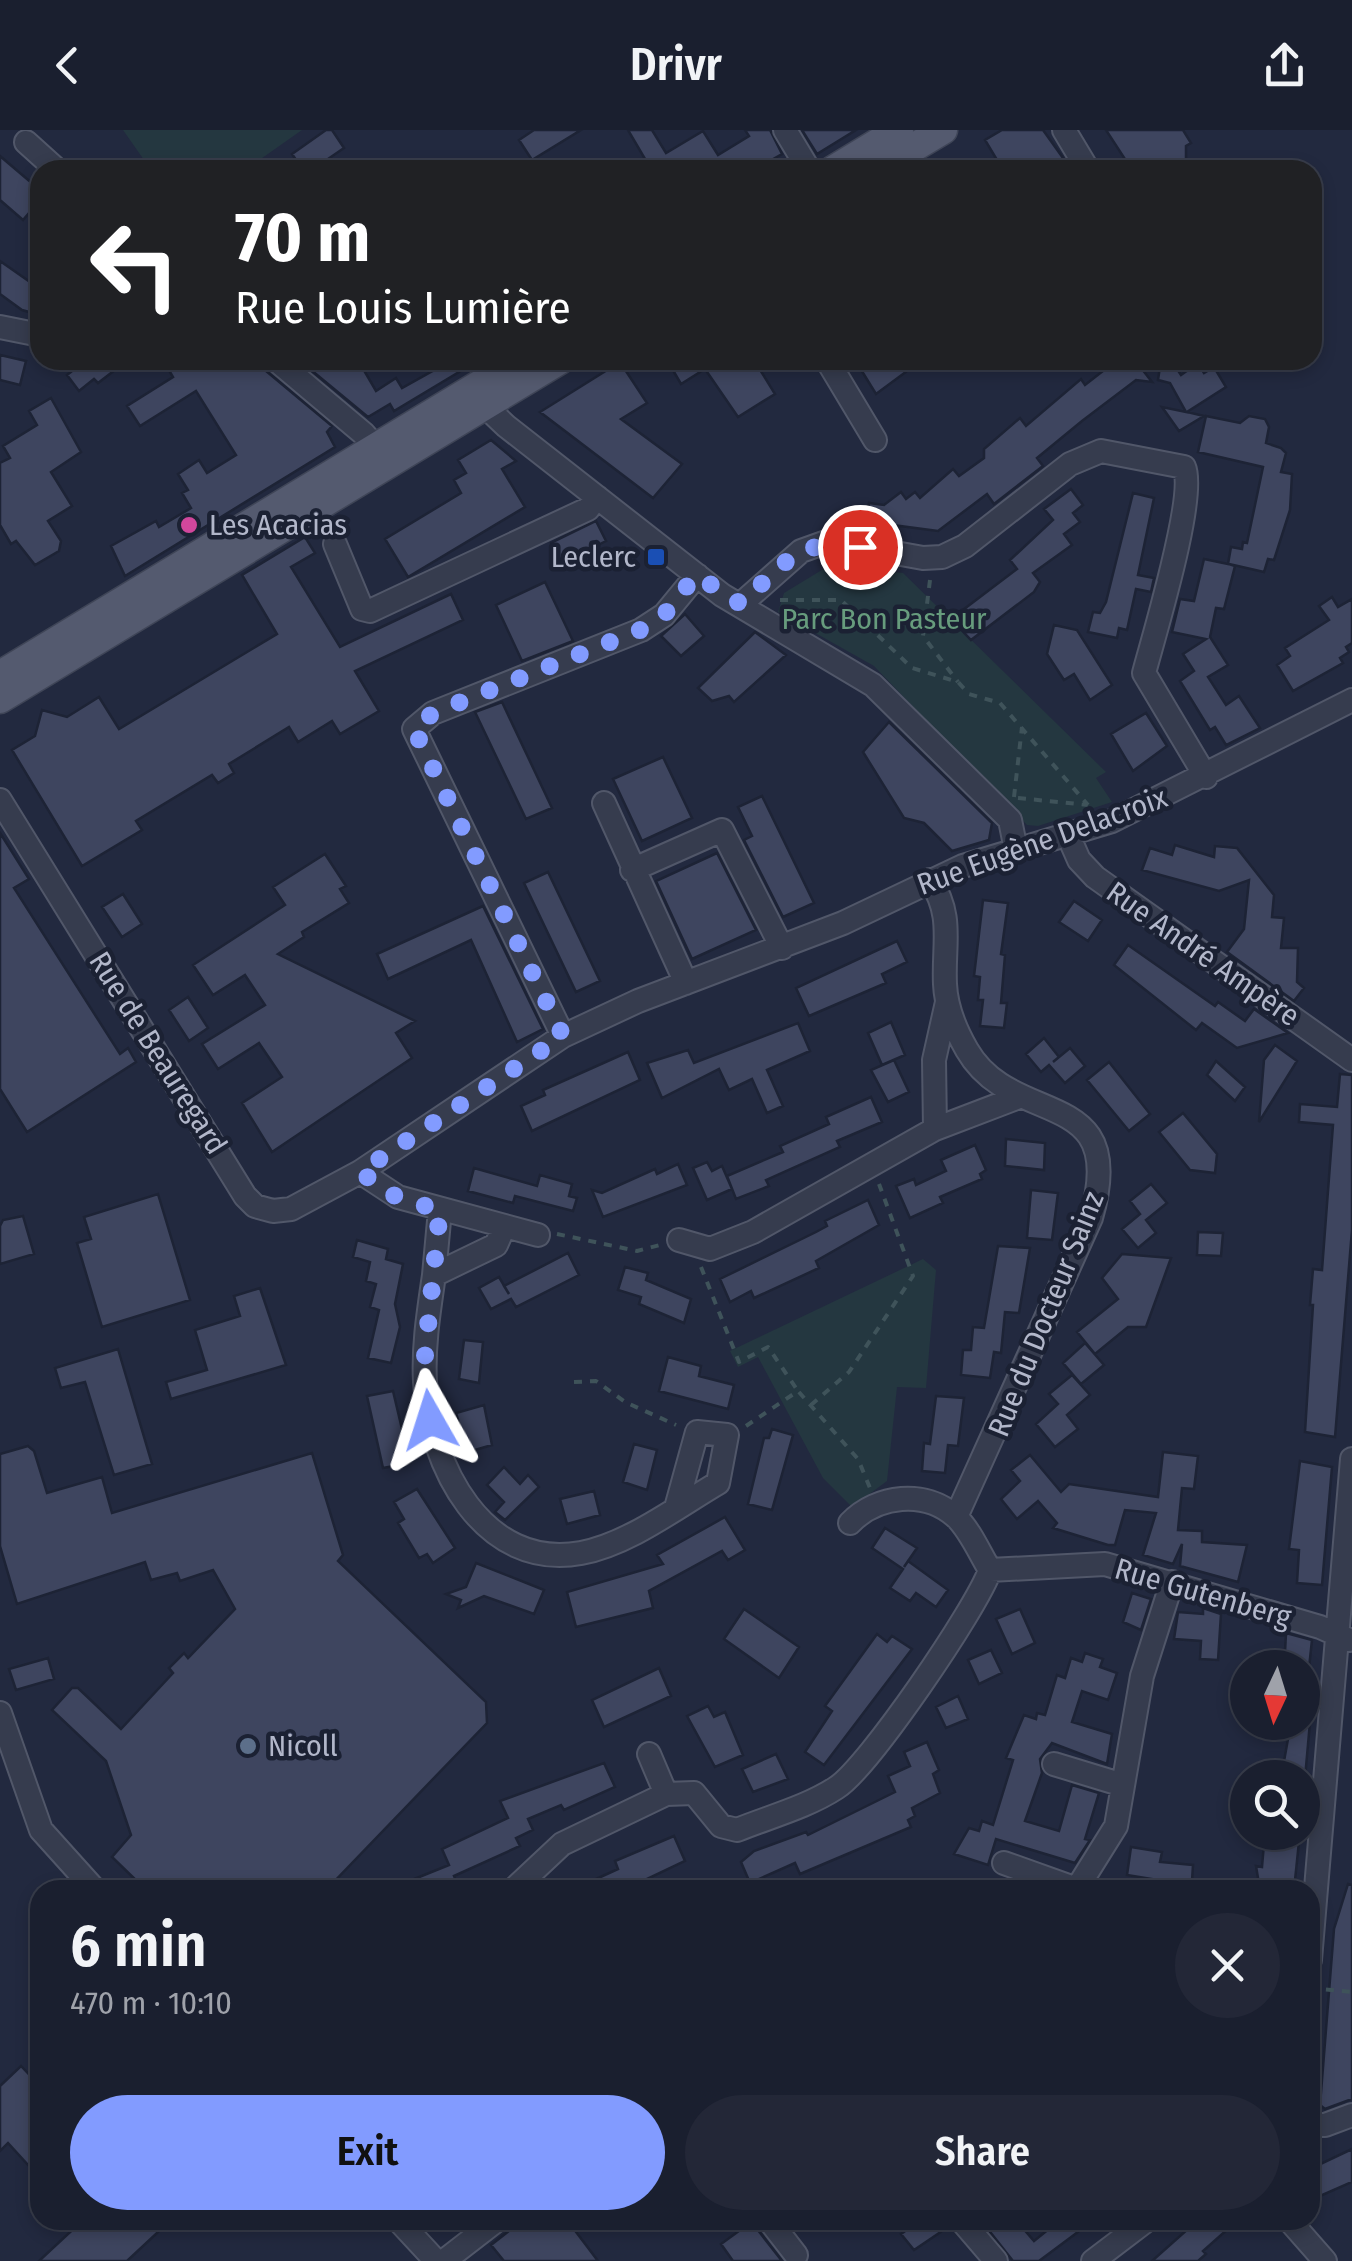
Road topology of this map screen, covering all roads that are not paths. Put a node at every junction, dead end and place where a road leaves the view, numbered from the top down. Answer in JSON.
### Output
{"nodes":[{"id":1,"x":785,"y":130,"type":"edge"},
{"id":2,"x":898,"y":130,"type":"edge"},
{"id":3,"x":942,"y":130,"type":"edge"},
{"id":4,"x":1064,"y":130,"type":"edge"},
{"id":5,"x":26,"y":142,"type":"dead end"},
{"id":6,"x":46,"y":160,"type":"edge"},
{"id":7,"x":802,"y":160,"type":"edge"},
{"id":8,"x":849,"y":160,"type":"edge"},
{"id":9,"x":892,"y":160,"type":"edge"},
{"id":10,"x":1082,"y":160,"type":"edge"},
{"id":11,"x":0,"y":327,"type":"edge"},
{"id":12,"x":30,"y":333,"type":"edge"},
{"id":13,"x":287,"y":370,"type":"edge"},
{"id":14,"x":510,"y":370,"type":"edge"},
{"id":15,"x":537,"y":370,"type":"edge"},
{"id":16,"x":833,"y":370,"type":"edge"},
{"id":17,"x":487,"y":392,"type":"junction"},
{"id":18,"x":875,"y":440,"type":"dead end"},
{"id":19,"x":383,"y":455,"type":"junction"},
{"id":20,"x":597,"y":497,"type":"junction"},
{"id":21,"x":335,"y":544,"type":"dead end"},
{"id":22,"x":696,"y":575,"type":"junction"},
{"id":23,"x":743,"y":602,"type":"junction"},
{"id":24,"x":0,"y":675,"type":"edge"},
{"id":25,"x":0,"y":699,"type":"edge"},
{"id":26,"x":1352,"y":700,"type":"edge"},
{"id":27,"x":1206,"y":778,"type":"junction"},
{"id":28,"x":0,"y":800,"type":"edge"},
{"id":29,"x":604,"y":803,"type":"dead end"},
{"id":30,"x":1068,"y":835,"type":"junction"},
{"id":31,"x":1016,"y":850,"type":"junction"},
{"id":32,"x":632,"y":870,"type":"junction"},
{"id":33,"x":930,"y":880,"type":"junction"},
{"id":34,"x":782,"y":948,"type":"junction"},
{"id":35,"x":686,"y":983,"type":"junction"},
{"id":36,"x":947,"y":1002,"type":"junction"},
{"id":37,"x":563,"y":1036,"type":"junction"},
{"id":38,"x":1352,"y":1060,"type":"edge"},
{"id":39,"x":1019,"y":1098,"type":"junction"},
{"id":40,"x":934,"y":1129,"type":"junction"},
{"id":41,"x":360,"y":1172,"type":"junction"},
{"id":42,"x":440,"y":1210,"type":"junction"},
{"id":43,"x":504,"y":1227,"type":"junction"},
{"id":44,"x":538,"y":1235,"type":"road end"},
{"id":45,"x":679,"y":1240,"type":"road end"},
{"id":46,"x":434,"y":1274,"type":"junction"},
{"id":47,"x":1352,"y":1460,"type":"edge"},
{"id":48,"x":676,"y":1508,"type":"junction"},
{"id":49,"x":956,"y":1517,"type":"junction"},
{"id":50,"x":850,"y":1523,"type":"dead end"},
{"id":51,"x":990,"y":1570,"type":"junction"},
{"id":52,"x":1172,"y":1582,"type":"junction"},
{"id":53,"x":1344,"y":1638,"type":"edge"},
{"id":54,"x":0,"y":1713,"type":"edge"},
{"id":55,"x":649,"y":1754,"type":"dead end"},
{"id":56,"x":1054,"y":1764,"type":"dead end"},
{"id":57,"x":1123,"y":1785,"type":"junction"},
{"id":58,"x":666,"y":1794,"type":"junction"},
{"id":59,"x":1004,"y":1863,"type":"dead end"},
{"id":60,"x":87,"y":1880,"type":"edge"},
{"id":61,"x":524,"y":1880,"type":"edge"},
{"id":62,"x":1051,"y":1880,"type":"edge"},
{"id":63,"x":1082,"y":1880,"type":"edge"},
{"id":64,"x":1318,"y":1880,"type":"edge"},
{"id":65,"x":1352,"y":2115,"type":"edge"},
{"id":66,"x":1320,"y":2126,"type":"edge"},
{"id":67,"x":407,"y":2230,"type":"edge"},
{"id":68,"x":484,"y":2230,"type":"edge"},
{"id":69,"x":776,"y":2230,"type":"edge"},
{"id":70,"x":969,"y":2230,"type":"edge"},
{"id":71,"x":1134,"y":2230,"type":"edge"},
{"id":72,"x":1298,"y":2230,"type":"edge"},
{"id":73,"x":796,"y":2255,"type":"dead end"},
{"id":74,"x":436,"y":2261,"type":"edge"},
{"id":75,"x":444,"y":2261,"type":"edge"},
{"id":76,"x":996,"y":2261,"type":"edge"},
{"id":77,"x":1093,"y":2261,"type":"edge"},
{"id":78,"x":1325,"y":2261,"type":"edge"}],
"edges":[{"from":1,"to":7,"type":"street"},
{"from":2,"to":8,"type":"main road"},
{"from":3,"to":9,"type":"main road"},
{"from":4,"to":10,"type":"street"},
{"from":5,"to":6,"type":"street"},
{"from":11,"to":12,"type":"street"},
{"from":13,"to":19,"type":"street"},
{"from":14,"to":17,"type":"main road"},
{"from":15,"to":17,"type":"main road"},
{"from":16,"to":18,"type":"street"},
{"from":17,"to":19,"type":"main road"},
{"from":17,"to":20,"type":"street"},
{"from":19,"to":24,"type":"main road"},
{"from":19,"to":25,"type":"main road"},
{"from":20,"to":21,"type":"street"},
{"from":20,"to":22,"type":"street"},
{"from":22,"to":23,"type":"street"},
{"from":22,"to":37,"type":"street"},
{"from":23,"to":27,"type":"street"},
{"from":23,"to":31,"type":"street"},
{"from":26,"to":27,"type":"street","name":"Rue Eugène Delacroix"},
{"from":27,"to":30,"type":"street","name":"Rue Eugène Delacroix"},
{"from":28,"to":41,"type":"street","name":"Rue de Beauregard"},
{"from":29,"to":32,"type":"street"},
{"from":30,"to":31,"type":"street","name":"Rue Eugène Delacroix"},
{"from":30,"to":38,"type":"street","name":"Rue André Ampère"},
{"from":31,"to":33,"type":"street","name":"Rue Eugène Delacroix"},
{"from":32,"to":34,"type":"street"},
{"from":32,"to":35,"type":"street"},
{"from":33,"to":34,"type":"street","name":"Rue Eugène Delacroix"},
{"from":33,"to":36,"type":"street","name":"Rue du Docteur Sainz"},
{"from":34,"to":35,"type":"street","name":"Rue Eugène Delacroix"},
{"from":35,"to":37,"type":"street","name":"Rue Eugène Delacroix"},
{"from":36,"to":39,"type":"street","name":"Rue du Docteur Sainz"},
{"from":36,"to":40,"type":"street"},
{"from":37,"to":41,"type":"street","name":"Rue Eugène Delacroix"},
{"from":39,"to":40,"type":"street"},
{"from":39,"to":49,"type":"street","name":"Rue du Docteur Sainz"},
{"from":40,"to":45,"type":"street"},
{"from":41,"to":42,"type":"street"},
{"from":42,"to":43,"type":"street"},
{"from":42,"to":46,"type":"street"},
{"from":43,"to":44,"type":"street"},
{"from":43,"to":46,"type":"street"},
{"from":46,"to":48,"type":"street"},
{"from":47,"to":53,"type":"street"},
{"from":48,"to":48,"type":"street"},
{"from":49,"to":50,"type":"street"},
{"from":49,"to":51,"type":"street"},
{"from":51,"to":52,"type":"street","name":"Rue Gutenberg"},
{"from":51,"to":58,"type":"street"},
{"from":52,"to":53,"type":"street","name":"Rue Gutenberg"},
{"from":52,"to":57,"type":"street"},
{"from":53,"to":64,"type":"street"},
{"from":54,"to":60,"type":"street"},
{"from":55,"to":58,"type":"street"},
{"from":56,"to":57,"type":"street"},
{"from":57,"to":63,"type":"street"},
{"from":58,"to":61,"type":"street"},
{"from":59,"to":62,"type":"street"},
{"from":65,"to":66,"type":"street"},
{"from":67,"to":74,"type":"street"},
{"from":68,"to":75,"type":"street"},
{"from":69,"to":73,"type":"street"},
{"from":70,"to":76,"type":"street"},
{"from":71,"to":77,"type":"street"},
{"from":72,"to":78,"type":"street"}]}
